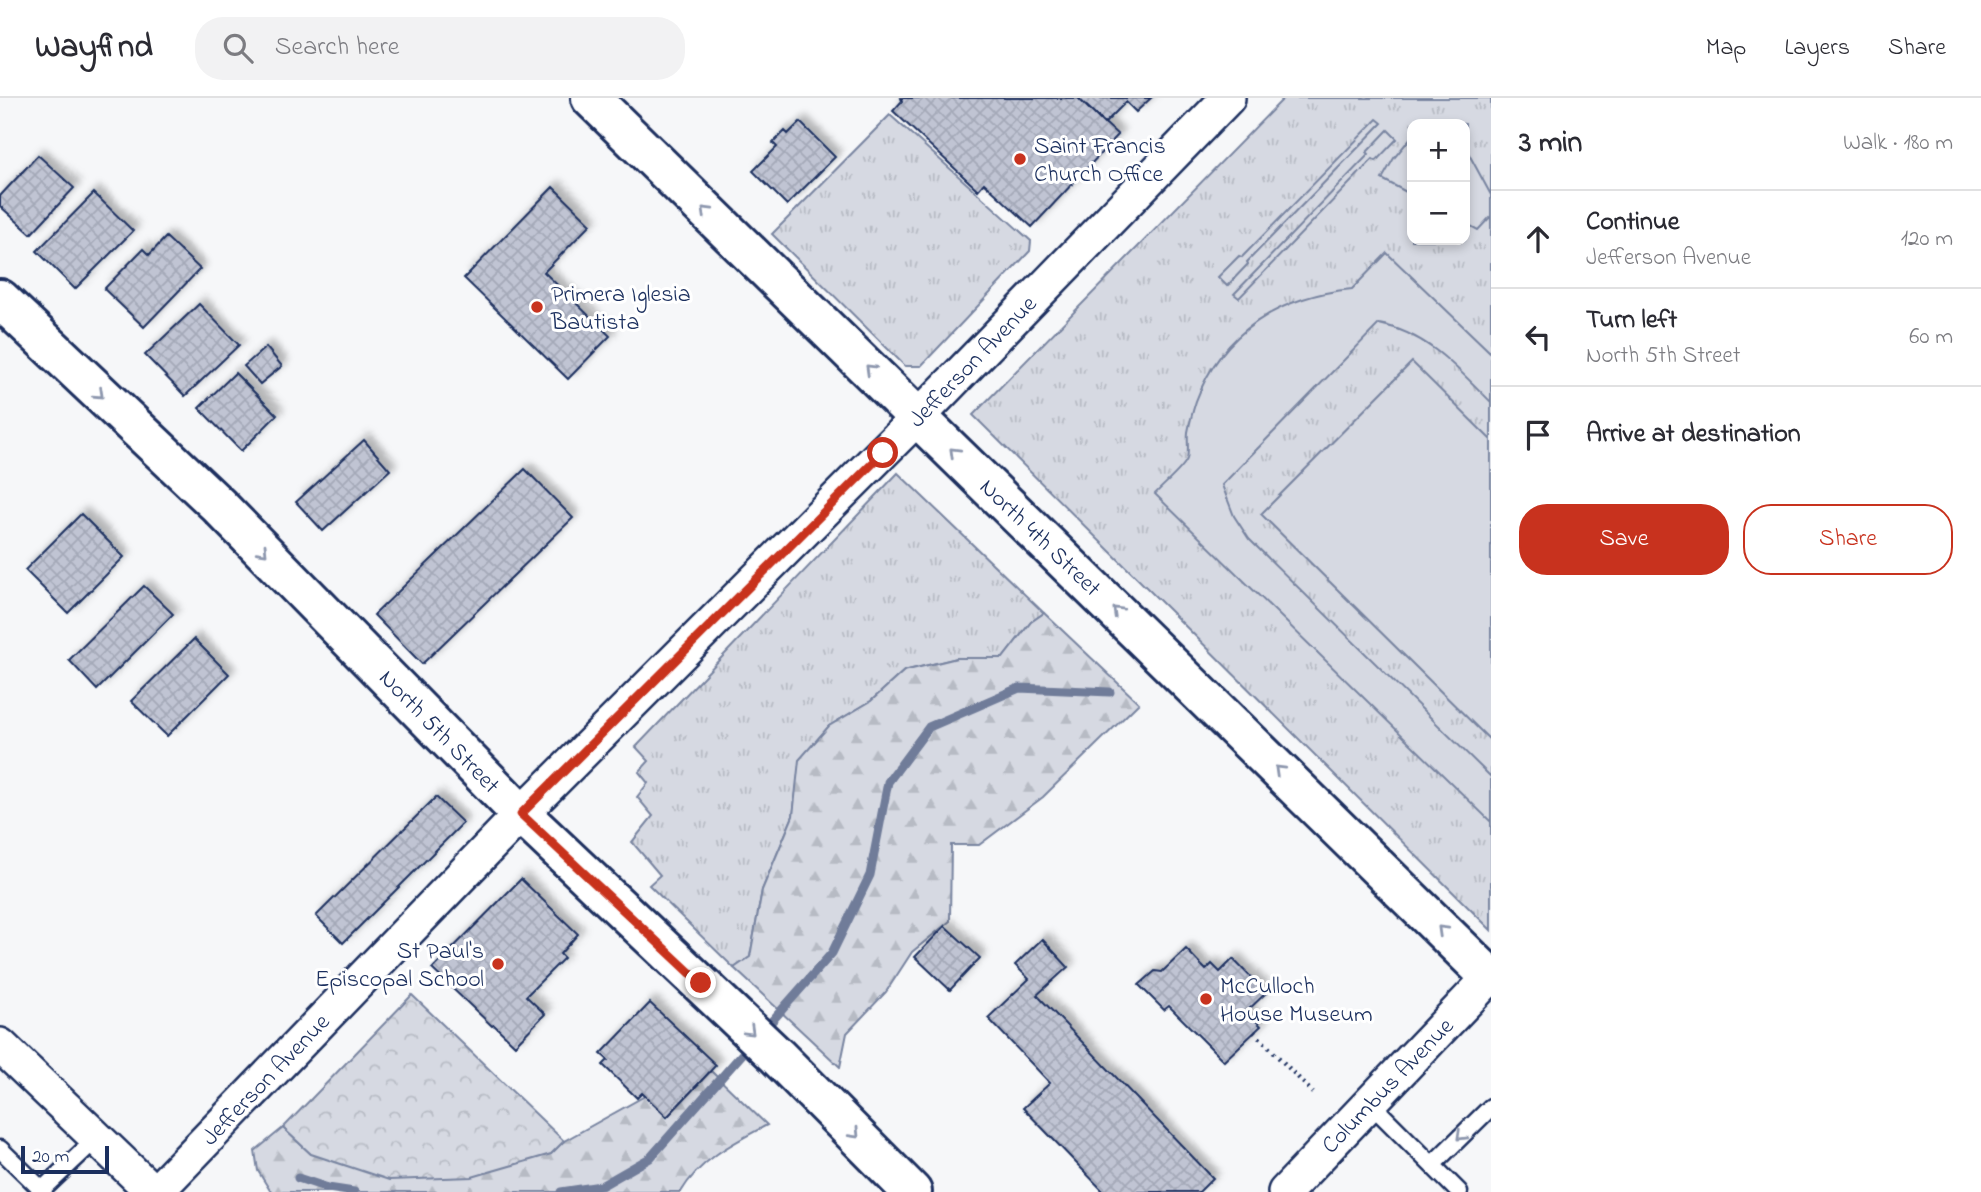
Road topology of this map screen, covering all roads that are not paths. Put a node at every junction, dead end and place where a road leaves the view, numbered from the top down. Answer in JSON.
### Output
{"nodes":[{"id":1,"x":1228,"y":98,"type":"edge"},
{"id":2,"x":606,"y":107,"type":"edge"},
{"id":3,"x":0,"y":299,"type":"edge"},
{"id":4,"x":918,"y":417,"type":"junction"},
{"id":5,"x":521,"y":814,"type":"junction"},
{"id":6,"x":1491,"y":978,"type":"edge"},
{"id":7,"x":0,"y":1045,"type":"edge"},
{"id":8,"x":1370,"y":1103,"type":"junction"},
{"id":9,"x":1491,"y":1107,"type":"edge"},
{"id":10,"x":97,"y":1138,"type":"junction"},
{"id":11,"x":0,"y":1149,"type":"edge"},
{"id":12,"x":1432,"y":1165,"type":"junction"},
{"id":13,"x":41,"y":1191,"type":"edge"},
{"id":14,"x":154,"y":1192,"type":"edge"},
{"id":15,"x":912,"y":1192,"type":"edge"},
{"id":16,"x":1285,"y":1192,"type":"edge"},
{"id":17,"x":1459,"y":1192,"type":"edge"}],
"edges":[{"from":1,"to":4,"type":"street","name":"Jefferson Avenue"},
{"from":4,"to":2,"type":"street","name":"North 4th Street","one_way":true},
{"from":3,"to":5,"type":"street","name":"North 5th Street","one_way":true},
{"from":4,"to":5,"type":"street","name":"Jefferson Avenue"},
{"from":6,"to":4,"type":"street","name":"North 4th Street","one_way":true},
{"from":5,"to":14,"type":"street","name":"Jefferson Avenue"},
{"from":5,"to":15,"type":"street","name":"North 5th Street","one_way":true},
{"from":6,"to":8,"type":"street","name":"Columbus Avenue"},
{"from":7,"to":10,"type":"street"},
{"from":8,"to":12,"type":"lane"},
{"from":8,"to":16,"type":"street","name":"Columbus Avenue"},
{"from":9,"to":12,"type":"lane","one_way":true},
{"from":10,"to":13,"type":"lane"},
{"from":10,"to":14,"type":"street"},
{"from":11,"to":13,"type":"lane"},
{"from":12,"to":17,"type":"lane"}]}
